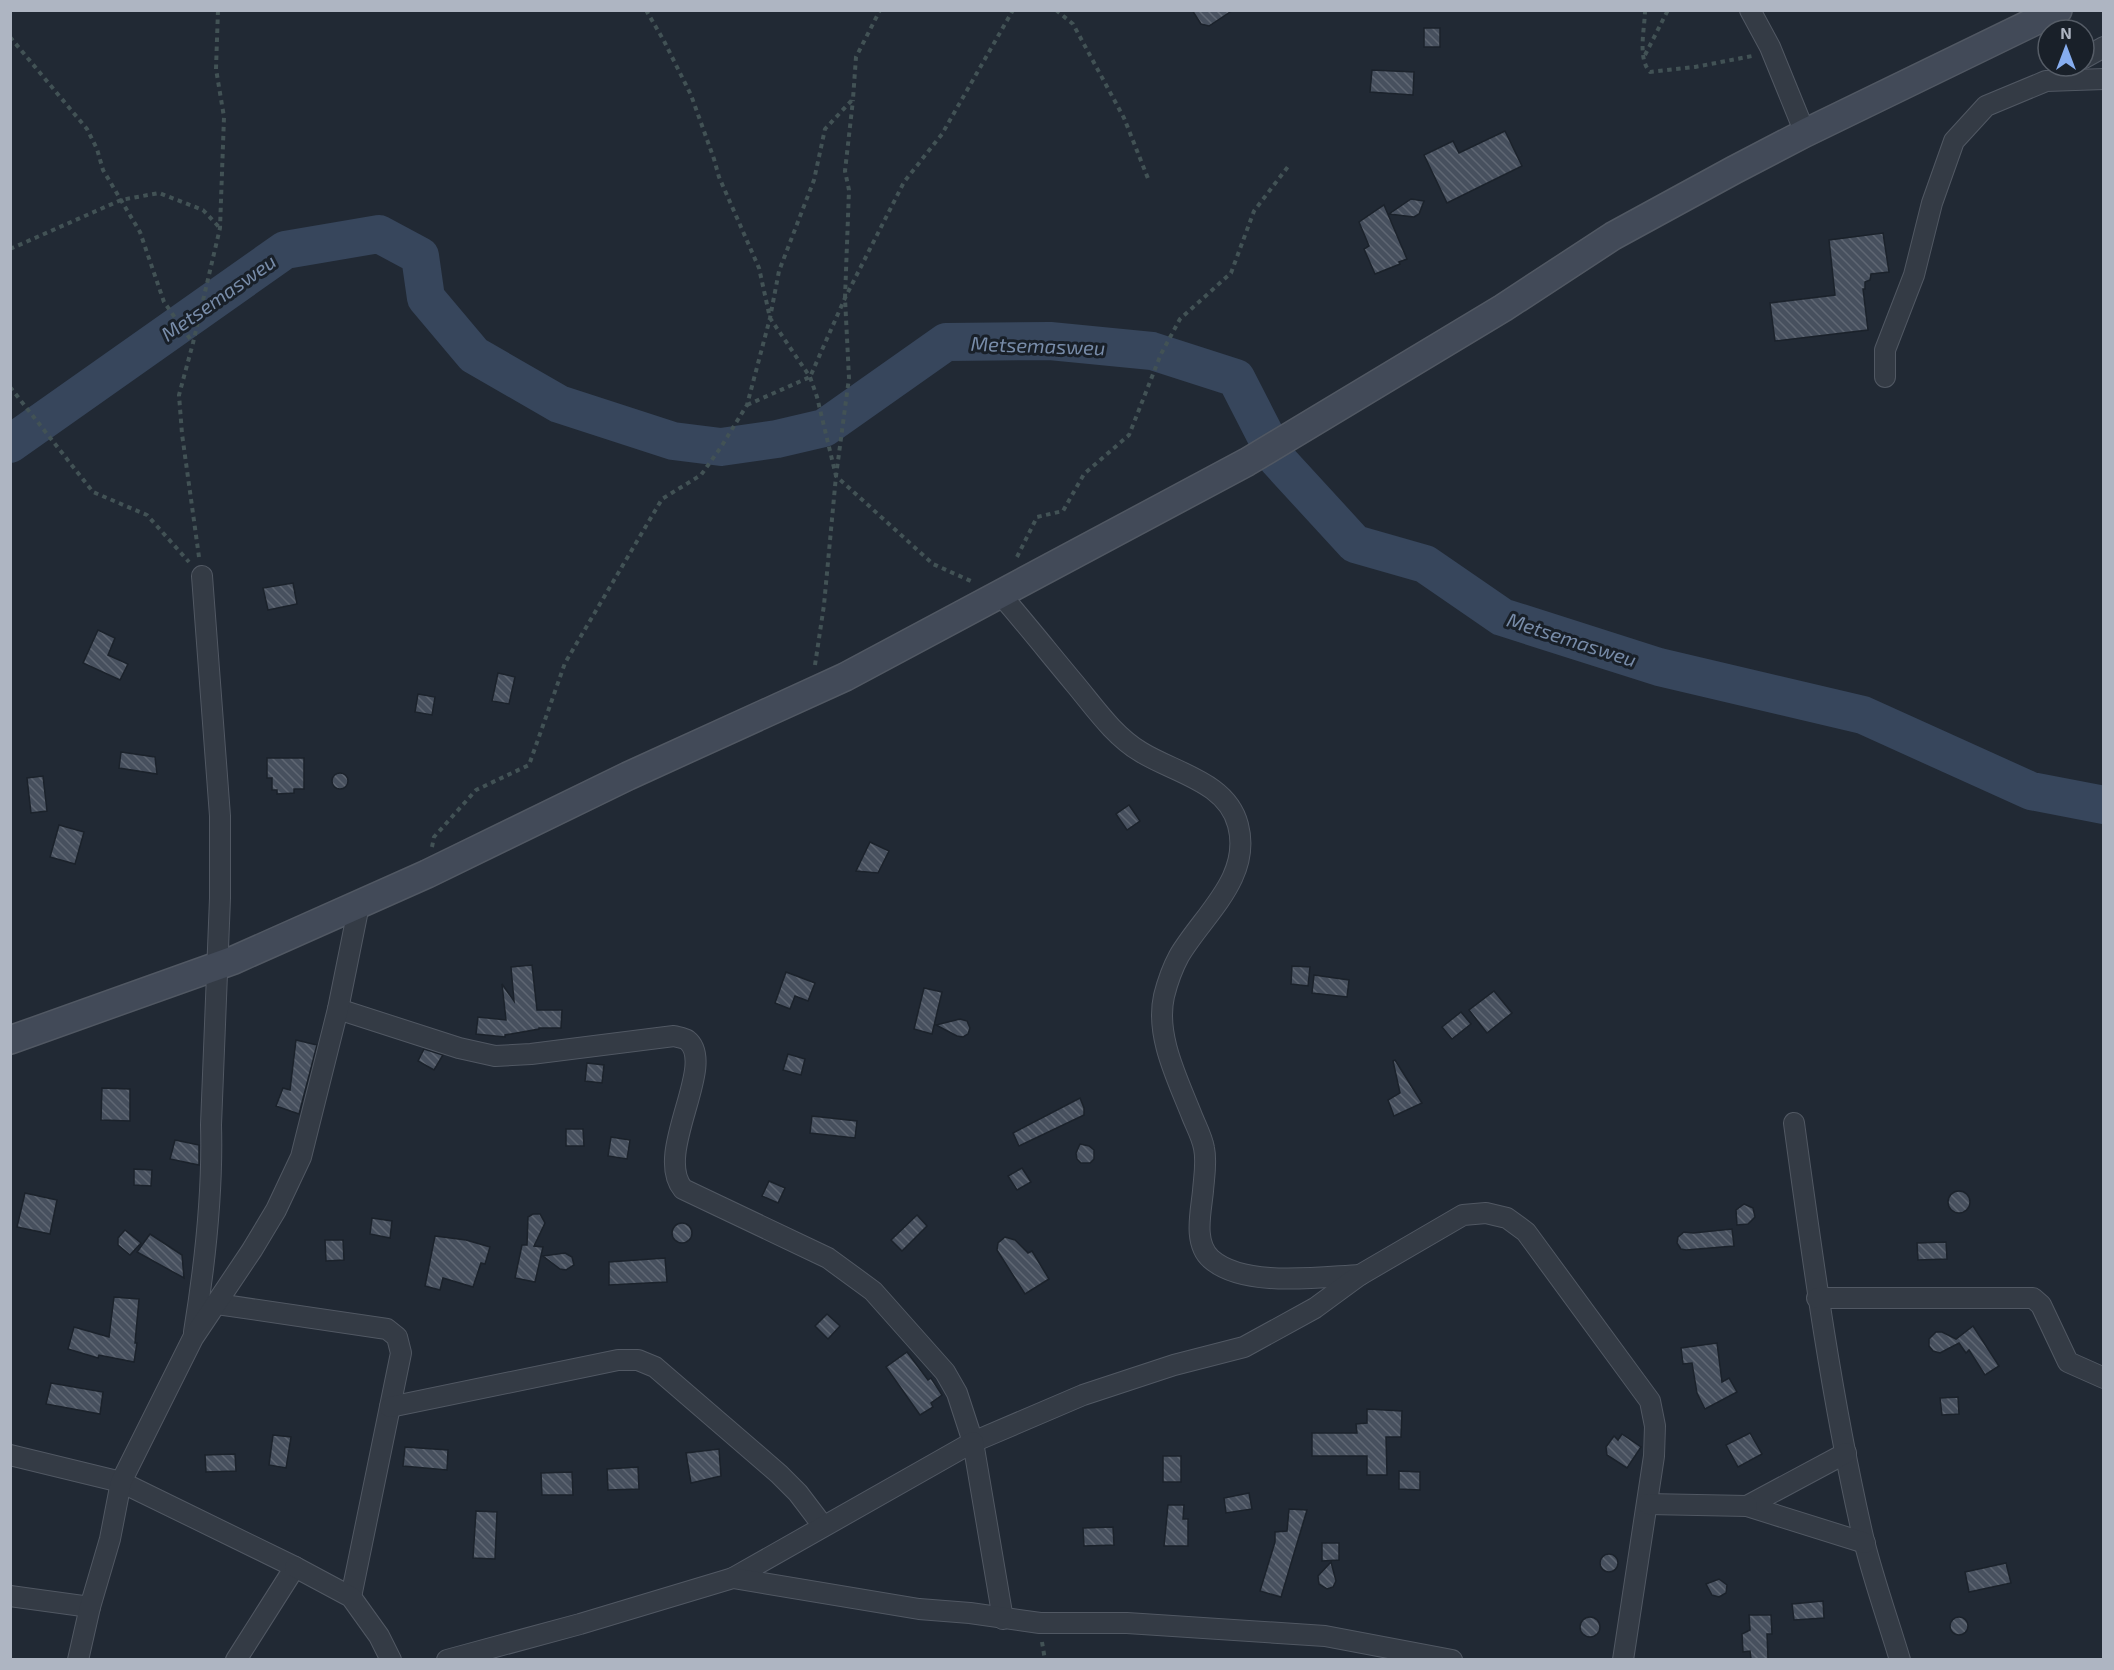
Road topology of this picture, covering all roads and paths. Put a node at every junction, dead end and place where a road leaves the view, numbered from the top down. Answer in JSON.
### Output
{"nodes":[{"id":1,"x":646,"y":10,"type":"edge"},
{"id":2,"x":880,"y":10,"type":"edge"},
{"id":3,"x":1014,"y":10,"type":"edge"},
{"id":4,"x":1056,"y":10,"type":"edge"},
{"id":5,"x":1645,"y":10,"type":"edge"},
{"id":6,"x":1668,"y":10,"type":"edge"},
{"id":7,"x":1750,"y":10,"type":"edge"},
{"id":8,"x":2058,"y":10,"type":"edge"},
{"id":9,"x":218,"y":11,"type":"edge"},
{"id":10,"x":10,"y":37,"type":"edge"},
{"id":11,"x":1770,"y":48,"type":"junction"},
{"id":12,"x":1643,"y":58,"type":"junction"},
{"id":13,"x":2051,"y":78,"type":"edge"},
{"id":14,"x":2103,"y":79,"type":"edge"},
{"id":15,"x":2046,"y":81,"type":"junction"},
{"id":16,"x":853,"y":99,"type":"junction"},
{"id":17,"x":1805,"y":133,"type":"junction"},
{"id":18,"x":1290,"y":164,"type":"dead end"},
{"id":19,"x":1149,"y":181,"type":"dead end"},
{"id":20,"x":121,"y":200,"type":"junction"},
{"id":21,"x":220,"y":228,"type":"junction"},
{"id":22,"x":10,"y":249,"type":"edge"},
{"id":23,"x":845,"y":298,"type":"junction"},
{"id":24,"x":770,"y":318,"type":"junction"},
{"id":25,"x":193,"y":343,"type":"junction"},
{"id":26,"x":810,"y":377,"type":"junction"},
{"id":27,"x":1885,"y":377,"type":"dead end"},
{"id":28,"x":10,"y":387,"type":"edge"},
{"id":29,"x":747,"y":405,"type":"junction"},
{"id":30,"x":836,"y":476,"type":"junction"},
{"id":31,"x":1013,"y":561,"type":"dead end"},
{"id":32,"x":201,"y":576,"type":"junction"},
{"id":33,"x":1001,"y":594,"type":"junction"},
{"id":34,"x":811,"y":693,"type":"junction"},
{"id":35,"x":426,"y":874,"type":"junction"},
{"id":36,"x":358,"y":905,"type":"junction"},
{"id":37,"x":217,"y":967,"type":"junction"},
{"id":38,"x":338,"y":1009,"type":"junction"},
{"id":39,"x":10,"y":1040,"type":"edge"},
{"id":40,"x":1794,"y":1123,"type":"dead end"},
{"id":41,"x":1360,"y":1275,"type":"junction"},
{"id":42,"x":1817,"y":1298,"type":"junction"},
{"id":43,"x":217,"y":1304,"type":"junction"},
{"id":44,"x":193,"y":1338,"type":"junction"},
{"id":45,"x":2103,"y":1378,"type":"edge"},
{"id":46,"x":390,"y":1407,"type":"junction"},
{"id":47,"x":973,"y":1442,"type":"junction"},
{"id":48,"x":1846,"y":1453,"type":"junction"},
{"id":49,"x":10,"y":1455,"type":"edge"},
{"id":50,"x":122,"y":1482,"type":"junction"},
{"id":51,"x":1648,"y":1504,"type":"junction"},
{"id":52,"x":1747,"y":1506,"type":"junction"},
{"id":53,"x":823,"y":1526,"type":"junction"},
{"id":54,"x":1865,"y":1543,"type":"junction"},
{"id":55,"x":295,"y":1567,"type":"junction"},
{"id":56,"x":733,"y":1578,"type":"junction"},
{"id":57,"x":10,"y":1596,"type":"edge"},
{"id":58,"x":351,"y":1597,"type":"junction"},
{"id":59,"x":90,"y":1607,"type":"junction"},
{"id":60,"x":1003,"y":1619,"type":"junction"},
{"id":61,"x":78,"y":1659,"type":"edge"},
{"id":62,"x":236,"y":1659,"type":"edge"},
{"id":63,"x":392,"y":1659,"type":"edge"},
{"id":64,"x":447,"y":1659,"type":"edge"},
{"id":65,"x":1452,"y":1659,"type":"edge"},
{"id":66,"x":1623,"y":1659,"type":"edge"},
{"id":67,"x":1900,"y":1659,"type":"edge"}],
"edges":[{"from":1,"to":24,"type":"path"},
{"from":2,"to":16,"type":"path"},
{"from":3,"to":23,"type":"path"},
{"from":4,"to":19,"type":"path"},
{"from":5,"to":12,"type":"path"},
{"from":6,"to":12,"type":"path"},
{"from":7,"to":11,"type":"street"},
{"from":8,"to":17,"type":"street"},
{"from":9,"to":21,"type":"path"},
{"from":10,"to":20,"type":"path"},
{"from":11,"to":12,"type":"path"},
{"from":11,"to":17,"type":"street"},
{"from":13,"to":15,"type":"street"},
{"from":14,"to":15,"type":"street"},
{"from":15,"to":27,"type":"street"},
{"from":16,"to":23,"type":"path"},
{"from":16,"to":24,"type":"path"},
{"from":17,"to":33,"type":"street"},
{"from":18,"to":31,"type":"path"},
{"from":20,"to":21,"type":"path"},
{"from":20,"to":22,"type":"path"},
{"from":20,"to":25,"type":"path"},
{"from":21,"to":25,"type":"path"},
{"from":23,"to":26,"type":"path"},
{"from":23,"to":30,"type":"path"},
{"from":24,"to":26,"type":"path"},
{"from":24,"to":29,"type":"path"},
{"from":25,"to":32,"type":"path"},
{"from":26,"to":29,"type":"path"},
{"from":26,"to":30,"type":"path"},
{"from":28,"to":32,"type":"path"},
{"from":29,"to":35,"type":"path"},
{"from":30,"to":33,"type":"path"},
{"from":30,"to":34,"type":"path"},
{"from":32,"to":37,"type":"street"},
{"from":33,"to":34,"type":"street"},
{"from":33,"to":41,"type":"street"},
{"from":34,"to":35,"type":"street"},
{"from":35,"to":36,"type":"street"},
{"from":36,"to":37,"type":"street"},
{"from":36,"to":38,"type":"street"},
{"from":37,"to":39,"type":"street"},
{"from":37,"to":44,"type":"street"},
{"from":38,"to":43,"type":"street"},
{"from":38,"to":47,"type":"street"},
{"from":40,"to":42,"type":"street"},
{"from":41,"to":47,"type":"street"},
{"from":41,"to":51,"type":"street"},
{"from":42,"to":45,"type":"street"},
{"from":42,"to":48,"type":"street"},
{"from":43,"to":44,"type":"street"},
{"from":43,"to":46,"type":"street"},
{"from":44,"to":50,"type":"street"},
{"from":46,"to":53,"type":"street"},
{"from":46,"to":58,"type":"street"},
{"from":47,"to":53,"type":"street"},
{"from":47,"to":60,"type":"street"},
{"from":48,"to":52,"type":"street"},
{"from":48,"to":54,"type":"street"},
{"from":49,"to":50,"type":"street"},
{"from":50,"to":55,"type":"street"},
{"from":50,"to":59,"type":"street"},
{"from":51,"to":52,"type":"street"},
{"from":51,"to":66,"type":"street"},
{"from":52,"to":54,"type":"street"},
{"from":53,"to":56,"type":"street"},
{"from":54,"to":67,"type":"street"},
{"from":55,"to":58,"type":"street"},
{"from":55,"to":62,"type":"street"},
{"from":56,"to":60,"type":"street"},
{"from":56,"to":64,"type":"street"},
{"from":57,"to":59,"type":"street"},
{"from":58,"to":63,"type":"street"},
{"from":59,"to":61,"type":"street"},
{"from":60,"to":65,"type":"street"}]}
